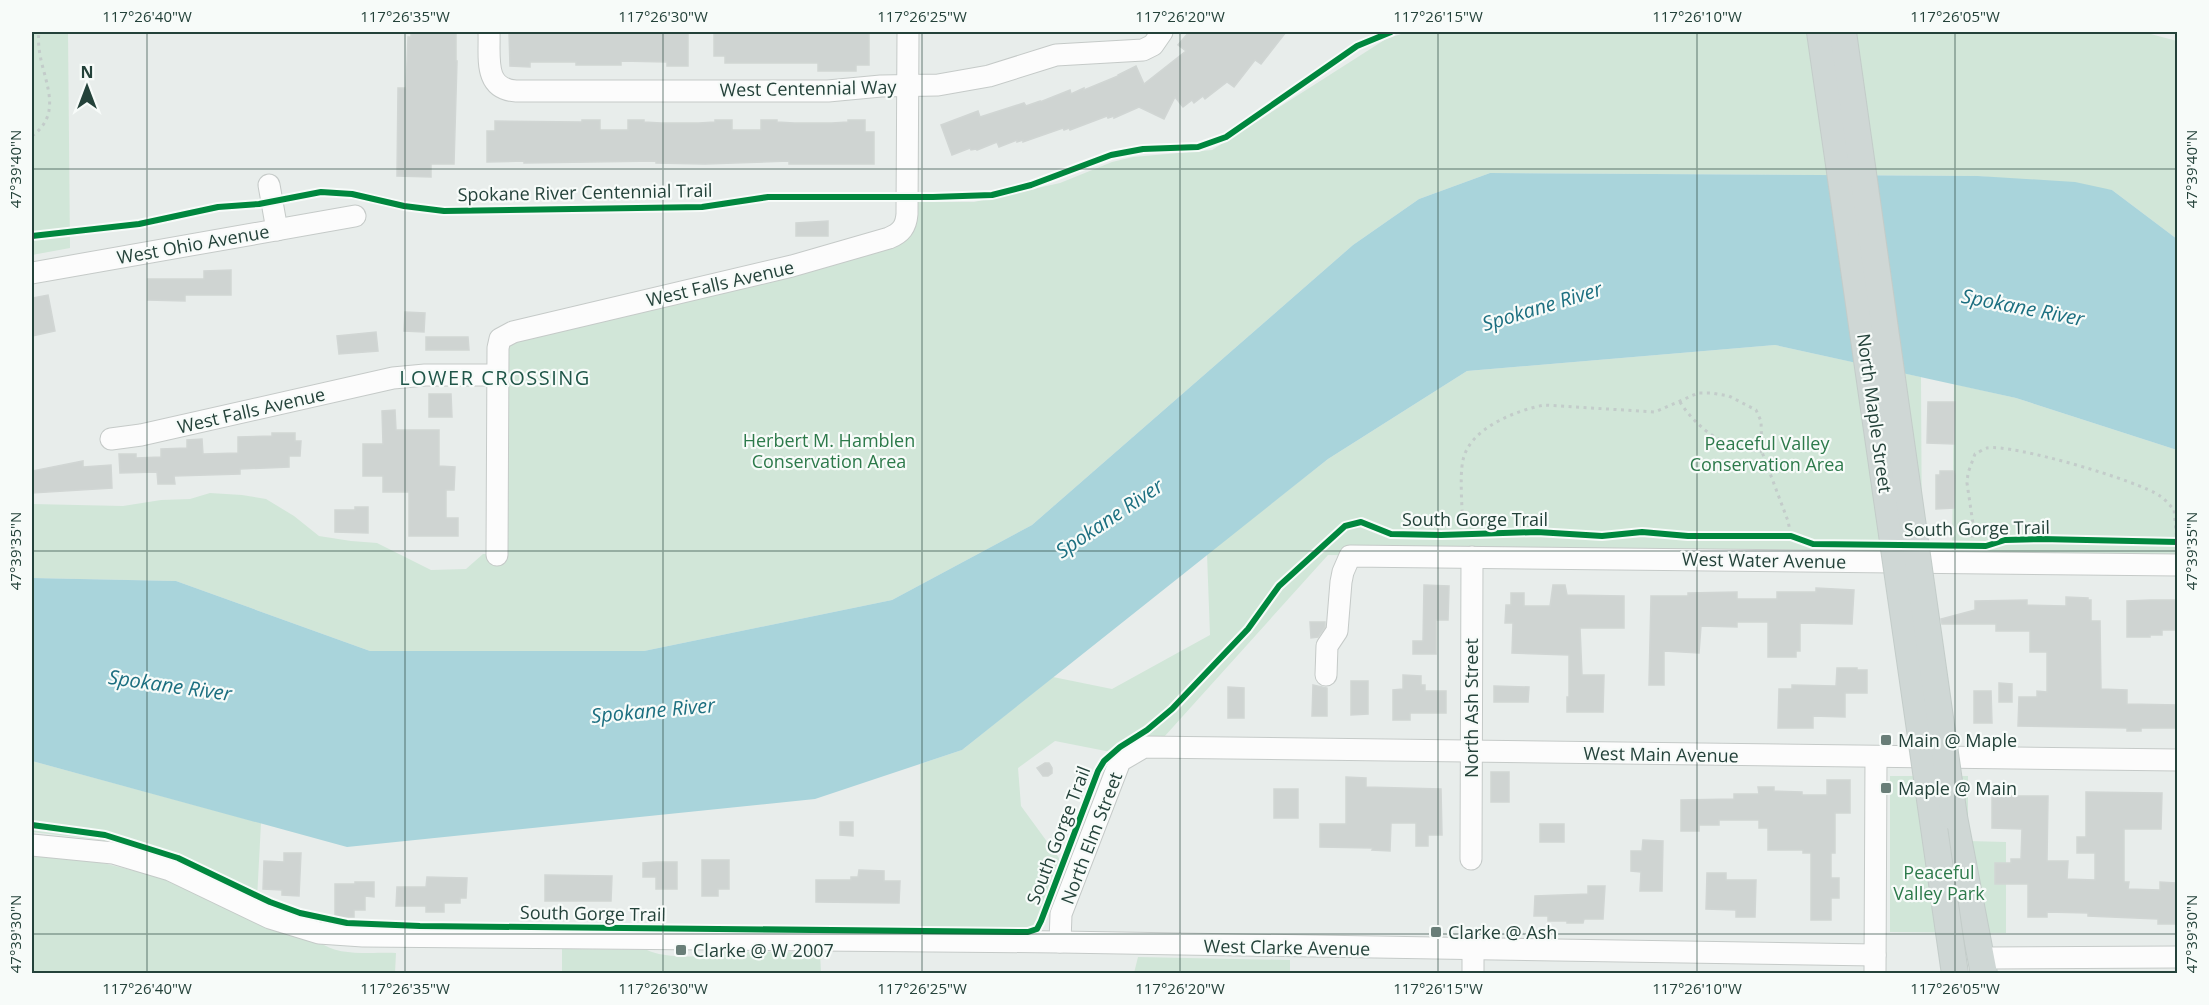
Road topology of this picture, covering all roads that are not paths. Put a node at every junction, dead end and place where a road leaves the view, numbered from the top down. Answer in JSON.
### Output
{"nodes":[{"id":1,"x":489,"y":32,"type":"edge"},
{"id":2,"x":908,"y":32,"type":"edge"},
{"id":3,"x":1162,"y":32,"type":"edge"},
{"id":4,"x":1820,"y":32,"type":"edge"},
{"id":5,"x":1843,"y":32,"type":"edge"},
{"id":6,"x":908,"y":86,"type":"junction"},
{"id":7,"x":269,"y":185,"type":"dead end"},
{"id":8,"x":355,"y":216,"type":"dead end"},
{"id":9,"x":277,"y":230,"type":"junction"},
{"id":10,"x":32,"y":273,"type":"edge"},
{"id":11,"x":498,"y":375,"type":"junction"},
{"id":12,"x":111,"y":439,"type":"dead end"},
{"id":13,"x":497,"y":555,"type":"dead end"},
{"id":14,"x":1472,"y":557,"type":"junction"},
{"id":15,"x":2178,"y":565,"type":"edge"},
{"id":16,"x":1326,"y":675,"type":"dead end"},
{"id":17,"x":1144,"y":747,"type":"joint"},
{"id":18,"x":1471,"y":752,"type":"junction"},
{"id":19,"x":1876,"y":757,"type":"junction"},
{"id":20,"x":2178,"y":760,"type":"edge"},
{"id":21,"x":32,"y":845,"type":"edge"},
{"id":22,"x":1471,"y":859,"type":"dead end"},
{"id":23,"x":1060,"y":942,"type":"junction"},
{"id":24,"x":1473,"y":950,"type":"junction"},
{"id":25,"x":2178,"y":957,"type":"edge"},
{"id":26,"x":1875,"y":964,"type":"edge"},
{"id":27,"x":1983,"y":968,"type":"edge"},
{"id":28,"x":1473,"y":974,"type":"edge"},
{"id":29,"x":1955,"y":974,"type":"edge"}],
"edges":[{"from":1,"to":6,"type":"street","name":"West Centennial Way"},
{"from":2,"to":6,"type":"street"},
{"from":3,"to":6,"type":"street","name":"West Centennial Way"},
{"from":4,"to":29,"type":"main road","name":"North Maple Street","bridge":true},
{"from":5,"to":27,"type":"main road","name":"North Maple Street","bridge":true},
{"from":6,"to":11,"type":"street","name":"West Falls Avenue"},
{"from":7,"to":9,"type":"street"},
{"from":8,"to":9,"type":"street","name":"West Ohio Avenue"},
{"from":9,"to":10,"type":"street","name":"West Ohio Avenue"},
{"from":11,"to":12,"type":"street","name":"West Falls Avenue"},
{"from":11,"to":13,"type":"street"},
{"from":14,"to":15,"type":"street","name":"West Water Avenue"},
{"from":14,"to":16,"type":"street","name":"West Water Avenue"},
{"from":14,"to":18,"type":"street","name":"North Ash Street"},
{"from":17,"to":18,"type":"street","name":"West Main Avenue"},
{"from":17,"to":23,"type":"street","name":"North Elm Street"},
{"from":18,"to":19,"type":"street","name":"West Main Avenue"},
{"from":18,"to":22,"type":"street","name":"North Ash Street"},
{"from":19,"to":20,"type":"street","name":"West Main Avenue"},
{"from":19,"to":26,"type":"street"},
{"from":21,"to":23,"type":"street","name":"West Clarke Avenue"},
{"from":23,"to":24,"type":"street","name":"West Clarke Avenue"},
{"from":24,"to":26,"type":"street","name":"West Clarke Avenue"},
{"from":24,"to":28,"type":"street"},
{"from":25,"to":27,"type":"street"}]}
